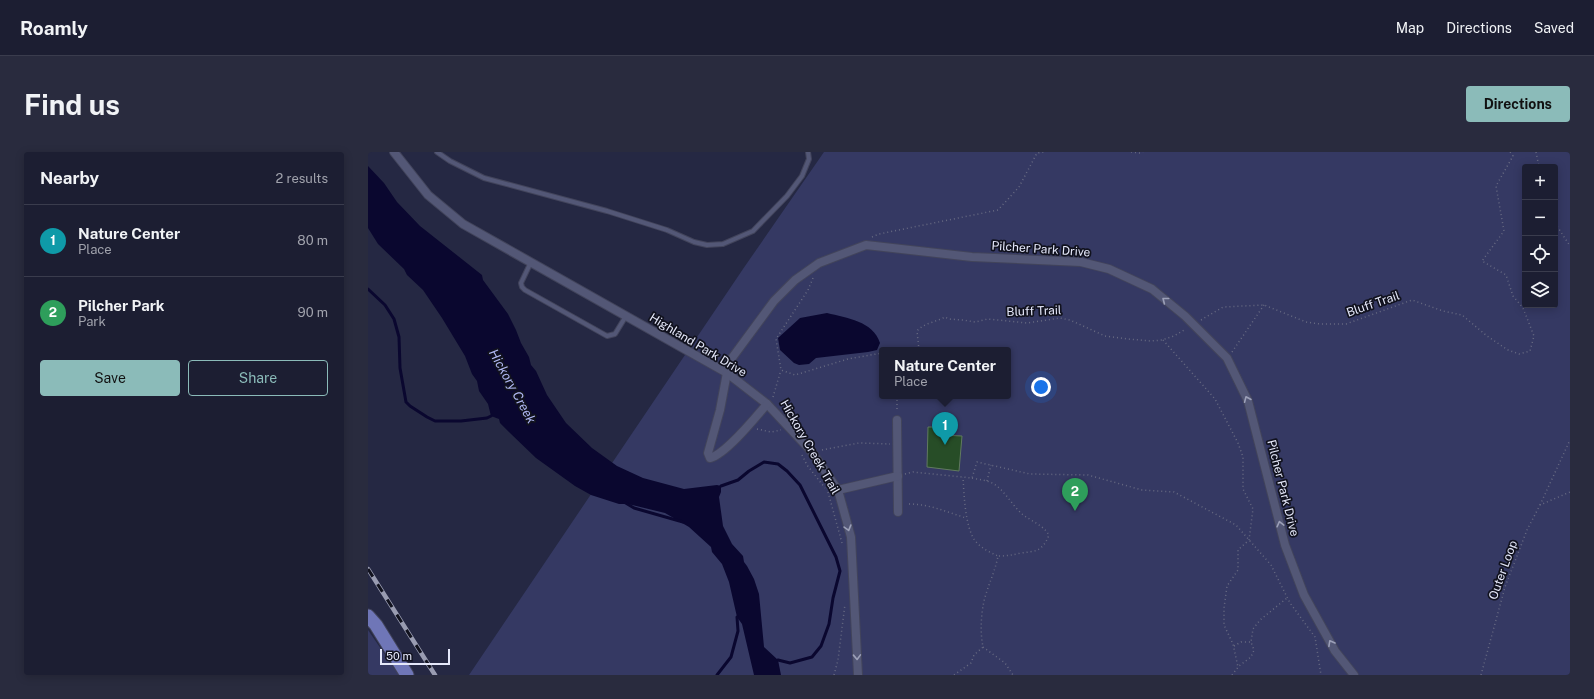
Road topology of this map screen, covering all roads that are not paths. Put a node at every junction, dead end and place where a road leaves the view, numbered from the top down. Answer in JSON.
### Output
{"nodes":[{"id":1,"x":394,"y":152,"type":"edge"},
{"id":2,"x":437,"y":152,"type":"edge"},
{"id":3,"x":808,"y":152,"type":"edge"},
{"id":4,"x":531,"y":262,"type":"junction"},
{"id":5,"x":626,"y":316,"type":"junction"},
{"id":6,"x":726,"y":373,"type":"junction"},
{"id":7,"x":769,"y":403,"type":"junction"},
{"id":8,"x":897,"y":420,"type":"road end"},
{"id":9,"x":898,"y":476,"type":"junction"},
{"id":10,"x":838,"y":490,"type":"junction"},
{"id":11,"x":898,"y":512,"type":"dead end"},
{"id":12,"x":368,"y":616,"type":"edge"},
{"id":13,"x":407,"y":675,"type":"edge"},
{"id":14,"x":858,"y":675,"type":"edge"},
{"id":15,"x":1354,"y":675,"type":"edge"}],
"edges":[{"from":1,"to":4,"type":"street","name":"Highland Park Drive"},
{"from":2,"to":3,"type":"lane"},
{"from":4,"to":5,"type":"street","name":"Highland Park Drive"},
{"from":4,"to":5,"type":"lane"},
{"from":5,"to":6,"type":"street","name":"Highland Park Drive"},
{"from":6,"to":7,"type":"street","name":"Highland Park Drive"},
{"from":6,"to":7,"type":"street","name":"Pilcher Park Drive"},
{"from":15,"to":6,"type":"street","name":"Pilcher Park Drive","one_way":true},
{"from":7,"to":10,"type":"street","name":"Highland Park Drive"},
{"from":8,"to":9,"type":"street"},
{"from":9,"to":10,"type":"street"},
{"from":9,"to":11,"type":"street"},
{"from":10,"to":14,"type":"street","name":"Highland Park Drive","one_way":true},
{"from":12,"to":13,"type":"main road"}]}
